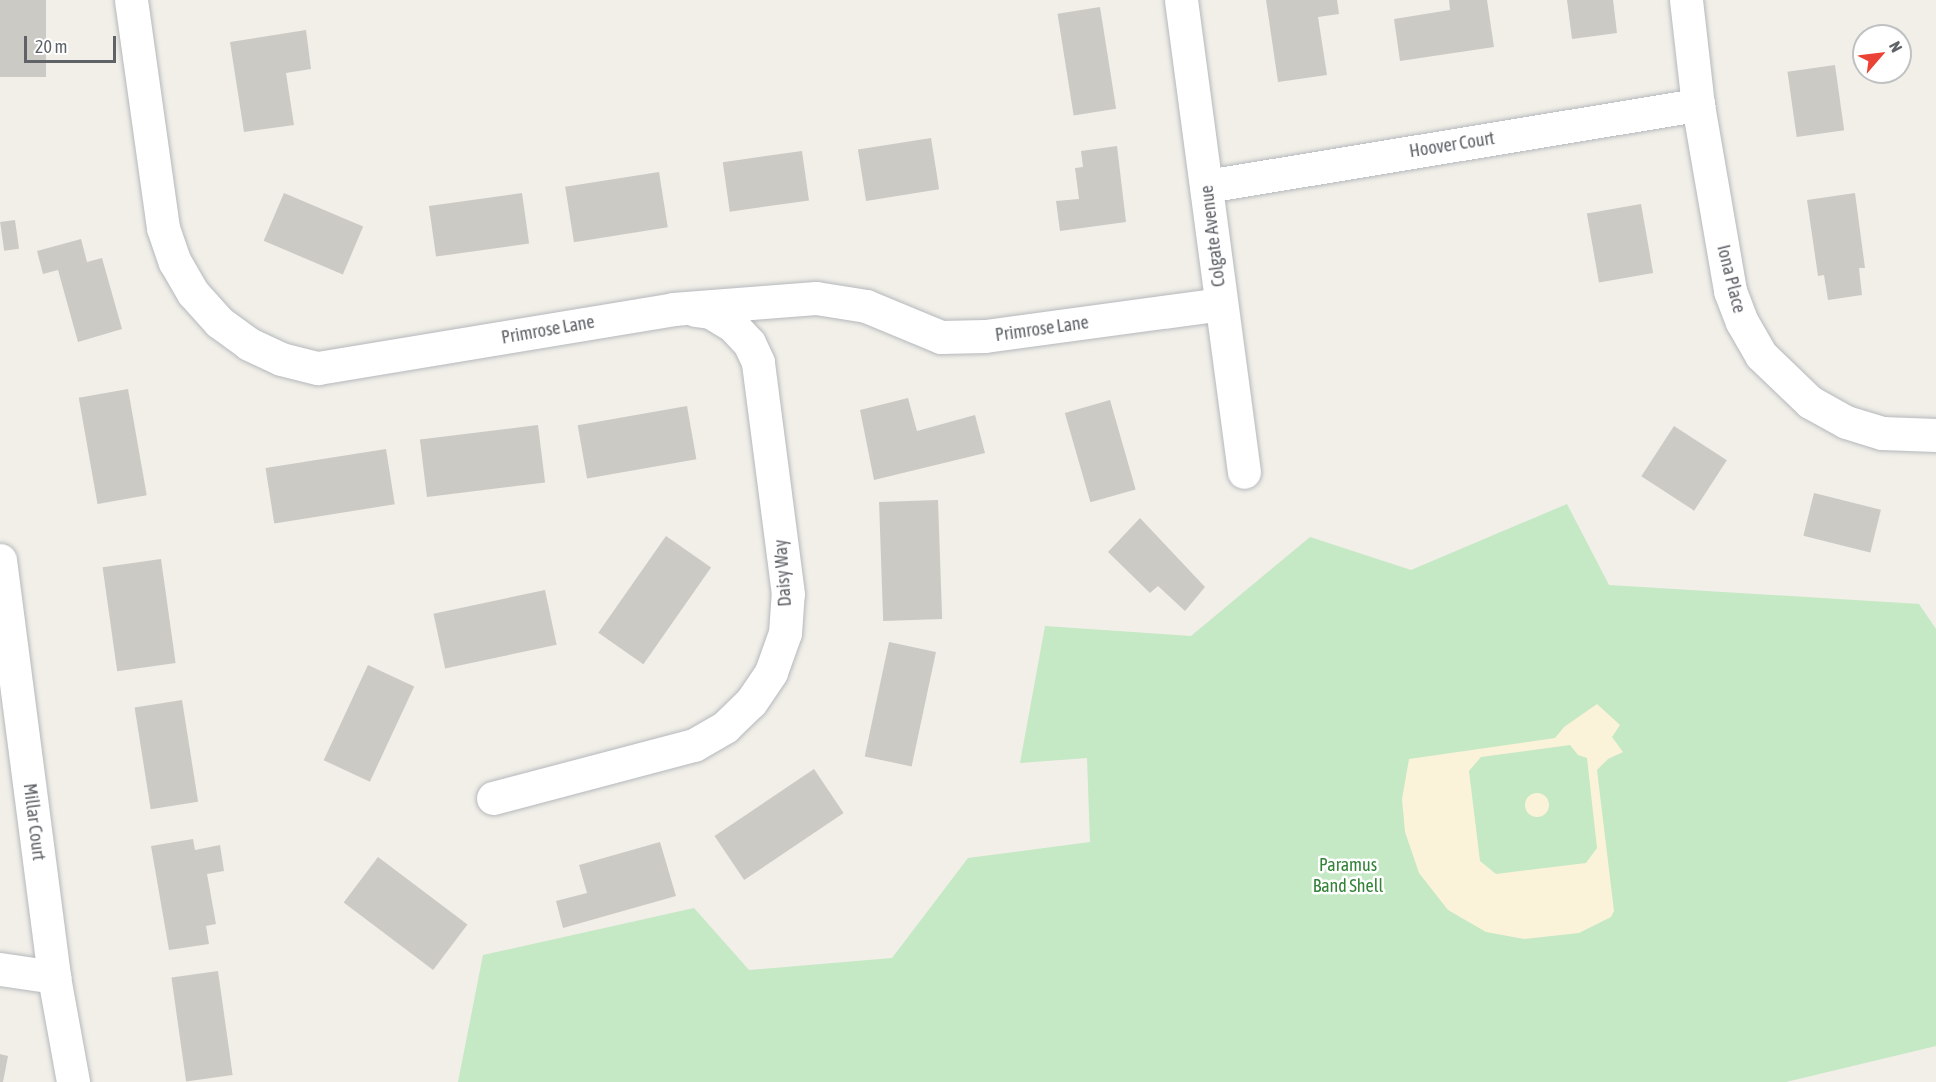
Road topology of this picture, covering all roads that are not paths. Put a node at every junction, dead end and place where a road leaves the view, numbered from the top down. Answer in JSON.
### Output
{"nodes":[{"id":1,"x":130,"y":0,"type":"edge"},
{"id":2,"x":1182,"y":0,"type":"edge"},
{"id":3,"x":1686,"y":0,"type":"edge"},
{"id":4,"x":1698,"y":105,"type":"junction"},
{"id":5,"x":1207,"y":186,"type":"junction"},
{"id":6,"x":1221,"y":304,"type":"junction"},
{"id":7,"x":685,"y":308,"type":"junction"},
{"id":8,"x":1936,"y":435,"type":"edge"},
{"id":9,"x":1244,"y":472,"type":"dead end"},
{"id":10,"x":0,"y":560,"type":"edge"},
{"id":11,"x":492,"y":798,"type":"dead end"},
{"id":12,"x":0,"y":969,"type":"edge"},
{"id":13,"x":54,"y":977,"type":"junction"},
{"id":14,"x":73,"y":1082,"type":"edge"}],
"edges":[{"from":1,"to":7,"type":"street","name":"Primrose Lane"},
{"from":2,"to":5,"type":"street","name":"Colgate Avenue"},
{"from":3,"to":4,"type":"street","name":"Iona Place"},
{"from":4,"to":5,"type":"street","name":"Hoover Court"},
{"from":4,"to":8,"type":"street","name":"Iona Place"},
{"from":5,"to":6,"type":"street","name":"Colgate Avenue"},
{"from":6,"to":7,"type":"street","name":"Primrose Lane"},
{"from":6,"to":9,"type":"street","name":"Colgate Avenue"},
{"from":7,"to":11,"type":"street","name":"Daisy Way"},
{"from":10,"to":13,"type":"street","name":"Millar Court"},
{"from":12,"to":13,"type":"street"},
{"from":13,"to":14,"type":"street","name":"Millar Court"}]}
